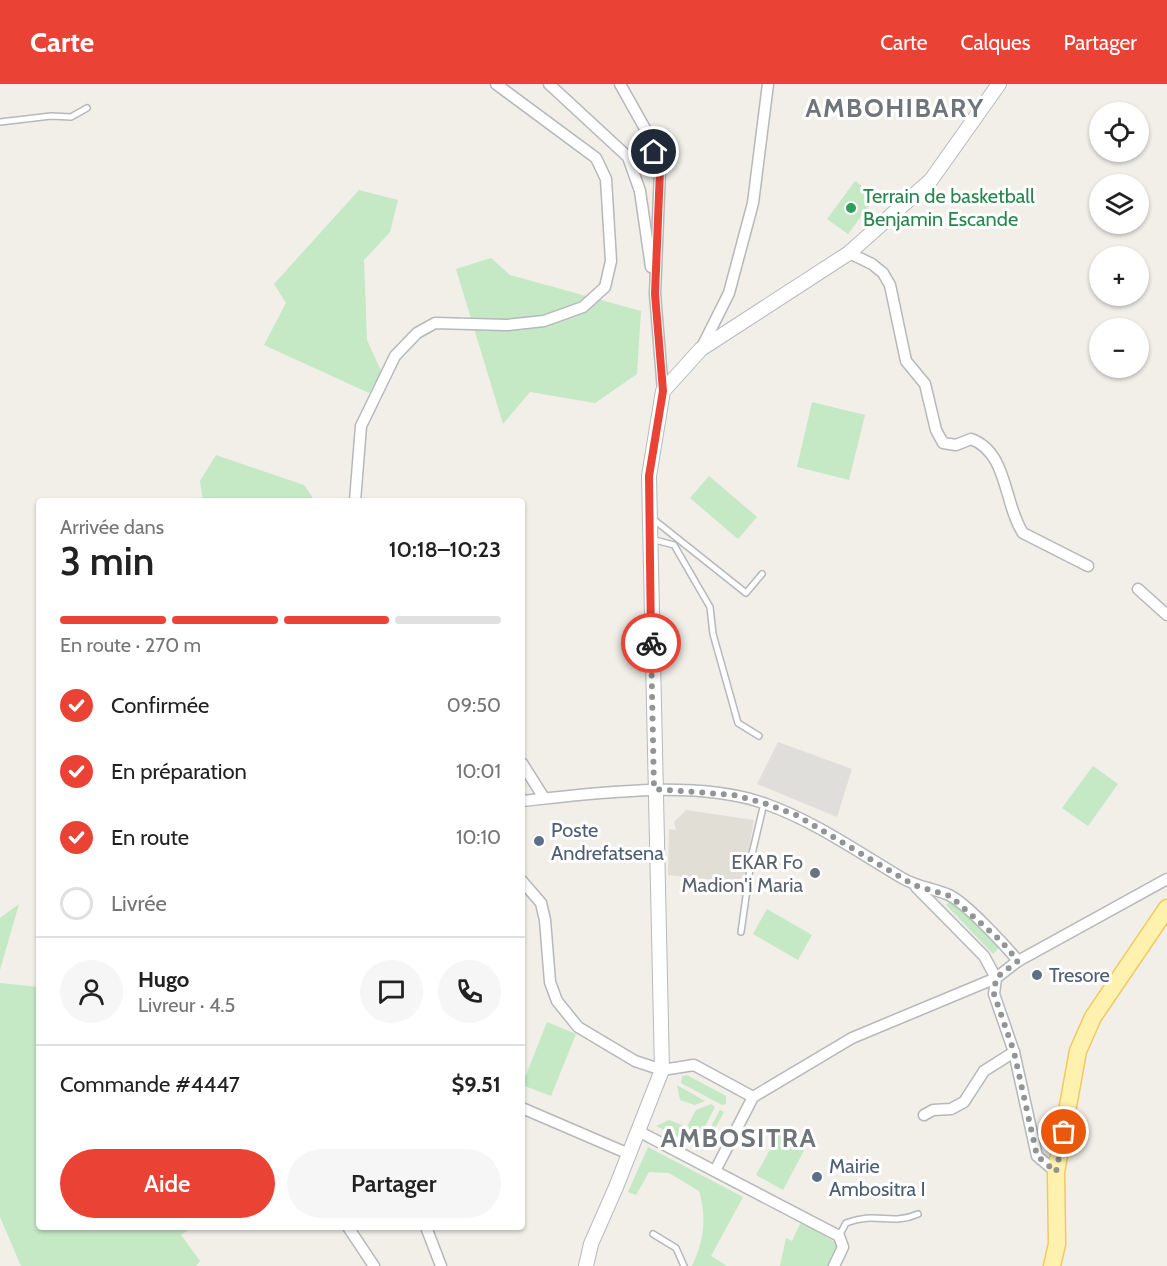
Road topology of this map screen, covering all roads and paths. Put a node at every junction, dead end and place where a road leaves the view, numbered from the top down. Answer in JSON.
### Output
{"nodes":[{"id":1,"x":496,"y":84,"type":"edge"},
{"id":2,"x":549,"y":84,"type":"edge"},
{"id":3,"x":620,"y":84,"type":"edge"},
{"id":4,"x":768,"y":84,"type":"edge"},
{"id":5,"x":999,"y":84,"type":"edge"},
{"id":6,"x":87,"y":108,"type":"dead end"},
{"id":7,"x":0,"y":122,"type":"edge"},
{"id":8,"x":849,"y":253,"type":"junction"},
{"id":9,"x":655,"y":294,"type":"junction"},
{"id":10,"x":701,"y":349,"type":"junction"},
{"id":11,"x":663,"y":391,"type":"junction"},
{"id":12,"x":355,"y":498,"type":"edge"},
{"id":13,"x":649,"y":516,"type":"junction"},
{"id":14,"x":649,"y":539,"type":"junction"},
{"id":15,"x":1089,"y":566,"type":"dead end"},
{"id":16,"x":762,"y":574,"type":"dead end"},
{"id":17,"x":1138,"y":589,"type":"dead end"},
{"id":18,"x":1167,"y":615,"type":"edge"},
{"id":19,"x":759,"y":736,"type":"dead end"},
{"id":20,"x":525,"y":768,"type":"edge"},
{"id":21,"x":654,"y":789,"type":"junction"},
{"id":22,"x":544,"y":798,"type":"junction"},
{"id":23,"x":525,"y":801,"type":"edge"},
{"id":24,"x":764,"y":803,"type":"junction"},
{"id":25,"x":1167,"y":879,"type":"edge"},
{"id":26,"x":525,"y":884,"type":"edge"},
{"id":27,"x":914,"y":885,"type":"junction"},
{"id":28,"x":1167,"y":908,"type":"edge"},
{"id":29,"x":741,"y":932,"type":"dead end"},
{"id":30,"x":1018,"y":961,"type":"junction"},
{"id":31,"x":996,"y":978,"type":"junction"},
{"id":32,"x":1014,"y":1052,"type":"junction"},
{"id":33,"x":662,"y":1070,"type":"junction"},
{"id":34,"x":753,"y":1097,"type":"junction"},
{"id":35,"x":525,"y":1109,"type":"edge"},
{"id":36,"x":924,"y":1115,"type":"dead end"},
{"id":37,"x":639,"y":1131,"type":"junction"},
{"id":38,"x":629,"y":1154,"type":"junction"},
{"id":39,"x":716,"y":1171,"type":"junction"},
{"id":40,"x":1056,"y":1172,"type":"junction"},
{"id":41,"x":918,"y":1214,"type":"dead end"},
{"id":42,"x":350,"y":1230,"type":"edge"},
{"id":43,"x":427,"y":1230,"type":"edge"},
{"id":44,"x":653,"y":1234,"type":"dead end"},
{"id":45,"x":839,"y":1236,"type":"junction"},
{"id":46,"x":374,"y":1266,"type":"edge"},
{"id":47,"x":441,"y":1266,"type":"edge"},
{"id":48,"x":586,"y":1266,"type":"edge"},
{"id":49,"x":684,"y":1266,"type":"edge"},
{"id":50,"x":834,"y":1266,"type":"edge"},
{"id":51,"x":1052,"y":1266,"type":"edge"}],
"edges":[{"from":1,"to":12,"type":"street"},
{"from":2,"to":9,"type":"street"},
{"from":3,"to":9,"type":"street"},
{"from":4,"to":10,"type":"street"},
{"from":5,"to":8,"type":"street"},
{"from":6,"to":7,"type":"lane"},
{"from":8,"to":10,"type":"street"},
{"from":8,"to":15,"type":"street"},
{"from":9,"to":11,"type":"street"},
{"from":10,"to":11,"type":"street"},
{"from":11,"to":13,"type":"street"},
{"from":13,"to":14,"type":"street"},
{"from":13,"to":16,"type":"lane"},
{"from":14,"to":19,"type":"lane"},
{"from":14,"to":21,"type":"street"},
{"from":17,"to":18,"type":"street"},
{"from":20,"to":22,"type":"street"},
{"from":21,"to":22,"type":"street"},
{"from":21,"to":24,"type":"street"},
{"from":21,"to":33,"type":"street"},
{"from":22,"to":23,"type":"street"},
{"from":24,"to":27,"type":"street"},
{"from":24,"to":29,"type":"lane"},
{"from":25,"to":30,"type":"street"},
{"from":26,"to":33,"type":"street"},
{"from":27,"to":30,"type":"street"},
{"from":27,"to":31,"type":"street"},
{"from":28,"to":40,"type":"main road"},
{"from":30,"to":31,"type":"street"},
{"from":31,"to":32,"type":"street"},
{"from":31,"to":34,"type":"street"},
{"from":32,"to":36,"type":"street"},
{"from":32,"to":40,"type":"street"},
{"from":33,"to":34,"type":"street"},
{"from":33,"to":37,"type":"street"},
{"from":34,"to":39,"type":"street"},
{"from":35,"to":38,"type":"street"},
{"from":37,"to":38,"type":"street"},
{"from":37,"to":39,"type":"street"},
{"from":38,"to":48,"type":"street"},
{"from":39,"to":45,"type":"street"},
{"from":40,"to":51,"type":"main road"},
{"from":41,"to":45,"type":"lane"},
{"from":42,"to":46,"type":"street"},
{"from":43,"to":47,"type":"street"},
{"from":44,"to":49,"type":"lane"},
{"from":45,"to":50,"type":"street"}]}
